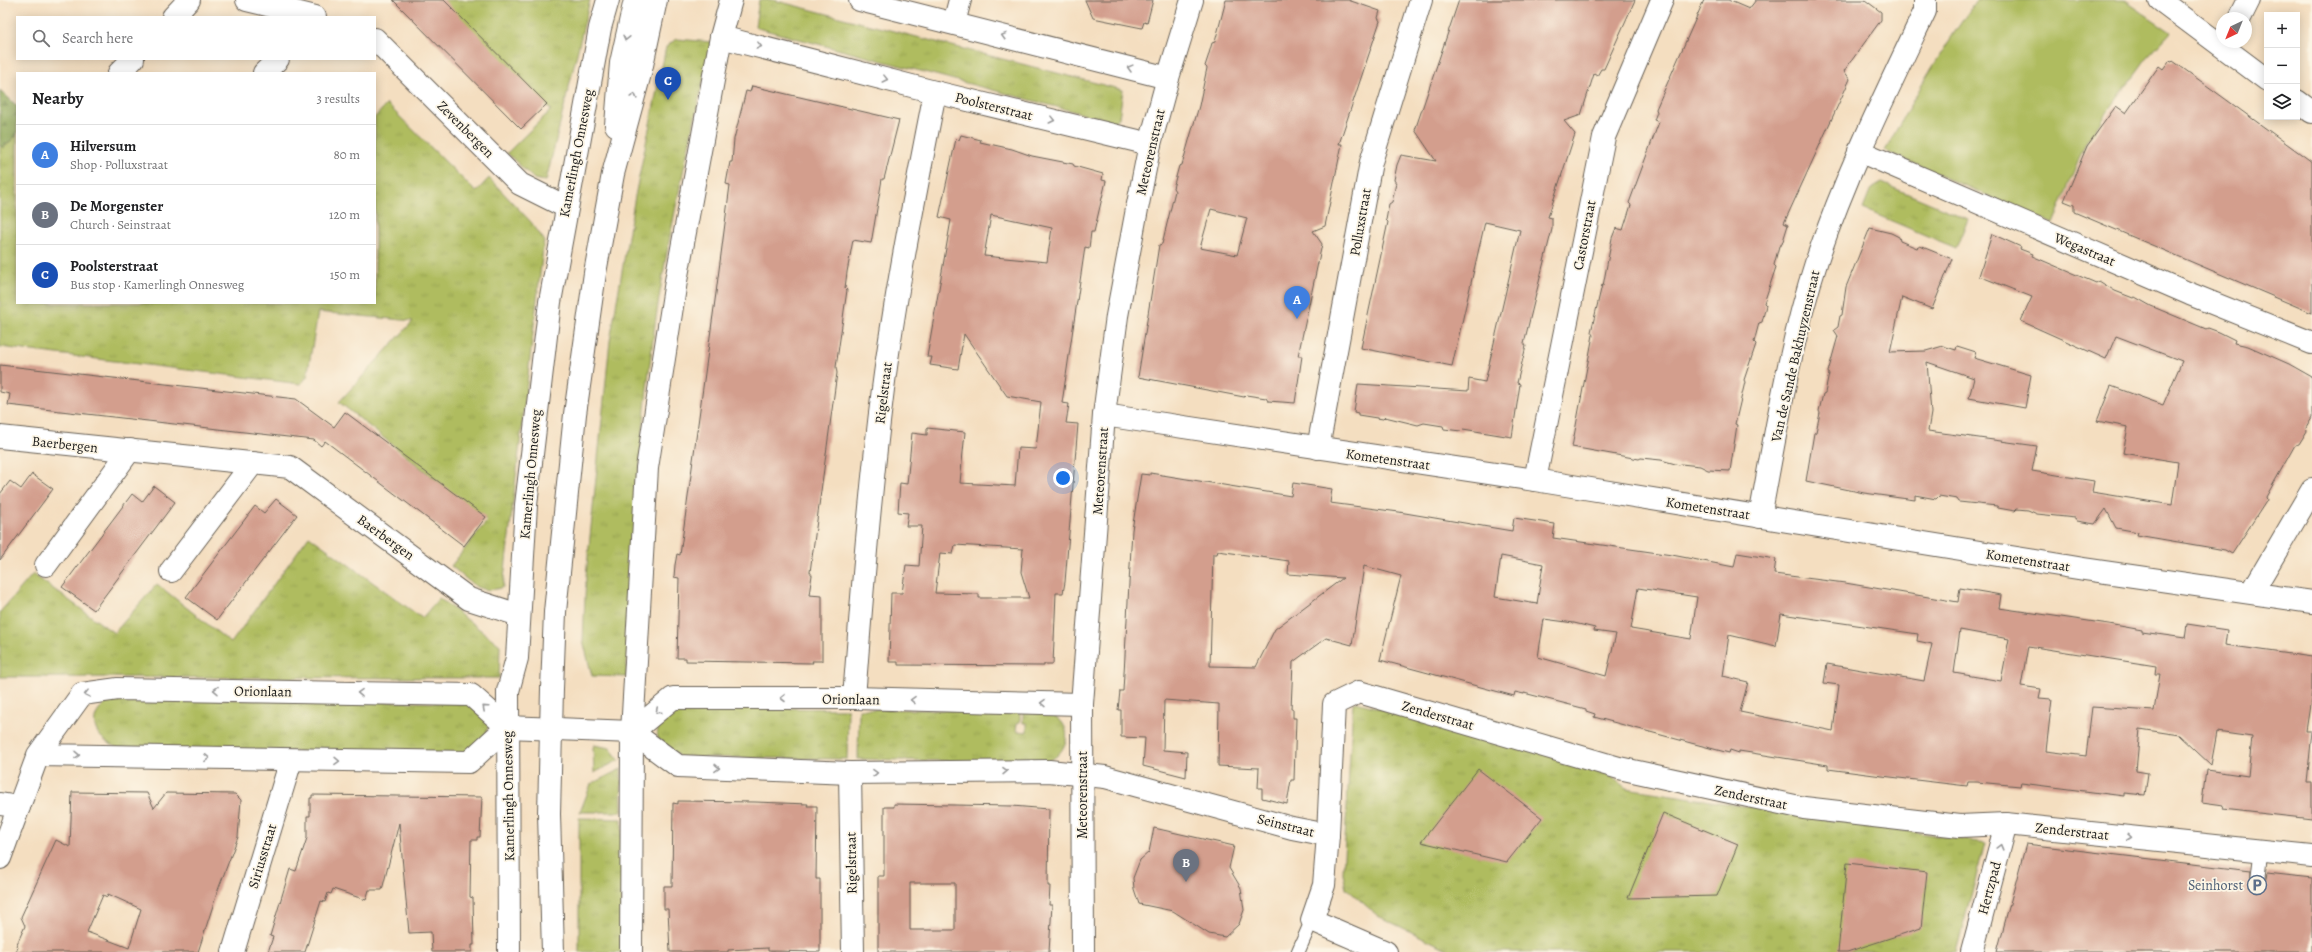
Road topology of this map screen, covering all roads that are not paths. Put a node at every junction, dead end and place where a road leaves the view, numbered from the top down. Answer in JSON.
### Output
{"nodes":[{"id":1,"x":189,"y":0,"type":"edge"},
{"id":2,"x":247,"y":0,"type":"edge"},
{"id":3,"x":608,"y":0,"type":"edge"},
{"id":4,"x":635,"y":0,"type":"edge"},
{"id":5,"x":656,"y":0,"type":"edge"},
{"id":6,"x":860,"y":0,"type":"edge"},
{"id":7,"x":960,"y":0,"type":"edge"},
{"id":8,"x":1192,"y":0,"type":"edge"},
{"id":9,"x":1421,"y":0,"type":"edge"},
{"id":10,"x":1662,"y":0,"type":"edge"},
{"id":11,"x":1925,"y":0,"type":"edge"},
{"id":12,"x":2160,"y":0,"type":"edge"},
{"id":13,"x":2248,"y":0,"type":"edge"},
{"id":14,"x":727,"y":1,"type":"edge"},
{"id":15,"x":2243,"y":12,"type":"edge"},
{"id":16,"x":174,"y":16,"type":"edge"},
{"id":17,"x":311,"y":16,"type":"edge"},
{"id":18,"x":954,"y":22,"type":"junction"},
{"id":19,"x":722,"y":37,"type":"junction"},
{"id":20,"x":2216,"y":38,"type":"edge"},
{"id":21,"x":376,"y":40,"type":"edge"},
{"id":22,"x":2229,"y":48,"type":"edge"},
{"id":23,"x":132,"y":60,"type":"edge"},
{"id":24,"x":277,"y":60,"type":"edge"},
{"id":25,"x":120,"y":72,"type":"edge"},
{"id":26,"x":265,"y":72,"type":"edge"},
{"id":27,"x":2264,"y":77,"type":"edge"},
{"id":28,"x":1168,"y":78,"type":"junction"},
{"id":29,"x":935,"y":92,"type":"junction"},
{"id":30,"x":2300,"y":103,"type":"edge"},
{"id":31,"x":2312,"y":112,"type":"edge"},
{"id":32,"x":1150,"y":144,"type":"junction"},
{"id":33,"x":1859,"y":151,"type":"junction"},
{"id":34,"x":613,"y":174,"type":"junction"},
{"id":35,"x":566,"y":207,"type":"junction"},
{"id":36,"x":2312,"y":343,"type":"edge"},
{"id":37,"x":1104,"y":415,"type":"junction"},
{"id":38,"x":0,"y":437,"type":"edge"},
{"id":39,"x":1318,"y":448,"type":"junction"},
{"id":40,"x":130,"y":450,"type":"junction"},
{"id":41,"x":253,"y":463,"type":"junction"},
{"id":42,"x":1536,"y":480,"type":"junction"},
{"id":43,"x":2312,"y":490,"type":"edge"},
{"id":44,"x":1760,"y":517,"type":"junction"},
{"id":45,"x":46,"y":565,"type":"dead end"},
{"id":46,"x":170,"y":571,"type":"dead end"},
{"id":47,"x":2252,"y":592,"type":"junction"},
{"id":48,"x":2312,"y":602,"type":"edge"},
{"id":49,"x":519,"y":615,"type":"junction"},
{"id":50,"x":854,"y":698,"type":"junction"},
{"id":51,"x":1082,"y":704,"type":"junction"},
{"id":52,"x":507,"y":727,"type":"junction"},
{"id":53,"x":552,"y":729,"type":"junction"},
{"id":54,"x":632,"y":732,"type":"junction"},
{"id":55,"x":38,"y":755,"type":"junction"},
{"id":56,"x":291,"y":760,"type":"junction"},
{"id":57,"x":850,"y":773,"type":"junction"},
{"id":58,"x":1083,"y":775,"type":"junction"},
{"id":59,"x":10,"y":806,"type":"edge"},
{"id":60,"x":2006,"y":824,"type":"junction"},
{"id":61,"x":1328,"y":835,"type":"junction"},
{"id":62,"x":2261,"y":851,"type":"junction"},
{"id":63,"x":2312,"y":856,"type":"edge"},
{"id":64,"x":0,"y":858,"type":"edge"},
{"id":65,"x":2257,"y":885,"type":"dead end"},
{"id":66,"x":1312,"y":920,"type":"junction"},
{"id":67,"x":233,"y":952,"type":"edge"},
{"id":68,"x":509,"y":952,"type":"edge"},
{"id":69,"x":552,"y":952,"type":"edge"},
{"id":70,"x":631,"y":952,"type":"edge"},
{"id":71,"x":853,"y":952,"type":"edge"},
{"id":72,"x":1083,"y":952,"type":"edge"},
{"id":73,"x":1298,"y":952,"type":"edge"},
{"id":74,"x":1386,"y":952,"type":"edge"},
{"id":75,"x":1972,"y":952,"type":"edge"}],
"edges":[{"from":1,"to":16,"type":"street"},
{"from":2,"to":17,"type":"street"},
{"from":3,"to":35,"type":"street","name":"Kamerlingh Onnesweg"},
{"from":4,"to":34,"type":"street","one_way":true},
{"from":34,"to":5,"type":"street","one_way":true},
{"from":6,"to":18,"type":"street"},
{"from":7,"to":18,"type":"street"},
{"from":8,"to":28,"type":"street","name":"Meteorenstraat"},
{"from":9,"to":39,"type":"street","name":"Polluxstraat"},
{"from":10,"to":42,"type":"street","name":"Castorstraat"},
{"from":11,"to":33,"type":"street","name":"Van de Sande Bakhuyzenstraat"},
{"from":12,"to":20,"type":"street"},
{"from":13,"to":15,"type":"street"},
{"from":14,"to":19,"type":"street"},
{"from":28,"to":18,"type":"street","one_way":true},
{"from":19,"to":29,"type":"street","name":"Poolsterstraat","one_way":true},
{"from":19,"to":54,"type":"street"},
{"from":21,"to":35,"type":"street","name":"Zevenbergen"},
{"from":22,"to":27,"type":"street"},
{"from":23,"to":25,"type":"street"},
{"from":24,"to":26,"type":"street"},
{"from":28,"to":32,"type":"street","name":"Meteorenstraat"},
{"from":29,"to":32,"type":"street","name":"Poolsterstraat","one_way":true},
{"from":29,"to":50,"type":"street","name":"Rigelstraat"},
{"from":30,"to":31,"type":"street"},
{"from":32,"to":37,"type":"street","name":"Meteorenstraat"},
{"from":33,"to":36,"type":"street","name":"Wegastraat"},
{"from":33,"to":44,"type":"street","name":"Van de Sande Bakhuyzenstraat"},
{"from":34,"to":53,"type":"street"},
{"from":35,"to":49,"type":"street","name":"Kamerlingh Onnesweg"},
{"from":37,"to":39,"type":"street","name":"Kometenstraat"},
{"from":37,"to":51,"type":"street","name":"Meteorenstraat"},
{"from":38,"to":40,"type":"street","name":"Baerbergen"},
{"from":39,"to":42,"type":"street","name":"Kometenstraat"},
{"from":40,"to":41,"type":"street","name":"Baerbergen"},
{"from":40,"to":45,"type":"street"},
{"from":41,"to":46,"type":"street"},
{"from":41,"to":49,"type":"street","name":"Baerbergen"},
{"from":42,"to":44,"type":"street","name":"Kometenstraat"},
{"from":43,"to":47,"type":"street"},
{"from":44,"to":47,"type":"street","name":"Kometenstraat"},
{"from":47,"to":48,"type":"street","name":"Kometenstraat"},
{"from":49,"to":52,"type":"street","name":"Kamerlingh Onnesweg"},
{"from":51,"to":50,"type":"street","name":"Orionlaan","one_way":true},
{"from":50,"to":54,"type":"street","name":"Orionlaan","one_way":true},
{"from":51,"to":58,"type":"street","name":"Meteorenstraat"},
{"from":52,"to":53,"type":"street"},
{"from":52,"to":55,"type":"street","name":"Orionlaan","one_way":true},
{"from":56,"to":52,"type":"street","one_way":true},
{"from":52,"to":68,"type":"street","name":"Kamerlingh Onnesweg"},
{"from":53,"to":54,"type":"street"},
{"from":53,"to":69,"type":"street"},
{"from":54,"to":57,"type":"street","one_way":true},
{"from":54,"to":70,"type":"street"},
{"from":55,"to":56,"type":"street","one_way":true},
{"from":55,"to":59,"type":"street","name":"Orionlaan"},
{"from":56,"to":67,"type":"street","name":"Siriusstraat"},
{"from":57,"to":58,"type":"street","one_way":true},
{"from":57,"to":71,"type":"street","name":"Rigelstraat"},
{"from":58,"to":61,"type":"street","name":"Seinstraat"},
{"from":58,"to":72,"type":"street","name":"Meteorenstraat"},
{"from":59,"to":64,"type":"street","name":"Orionlaan"},
{"from":60,"to":61,"type":"street","name":"Zenderstraat"},
{"from":60,"to":62,"type":"street","name":"Zenderstraat","one_way":true},
{"from":75,"to":60,"type":"street","name":"Hertzpad","one_way":true},
{"from":61,"to":66,"type":"street","name":"Seinstraat"},
{"from":62,"to":63,"type":"street","name":"Zenderstraat"},
{"from":62,"to":65,"type":"lane"},
{"from":66,"to":73,"type":"lane"},
{"from":66,"to":74,"type":"street"}]}
